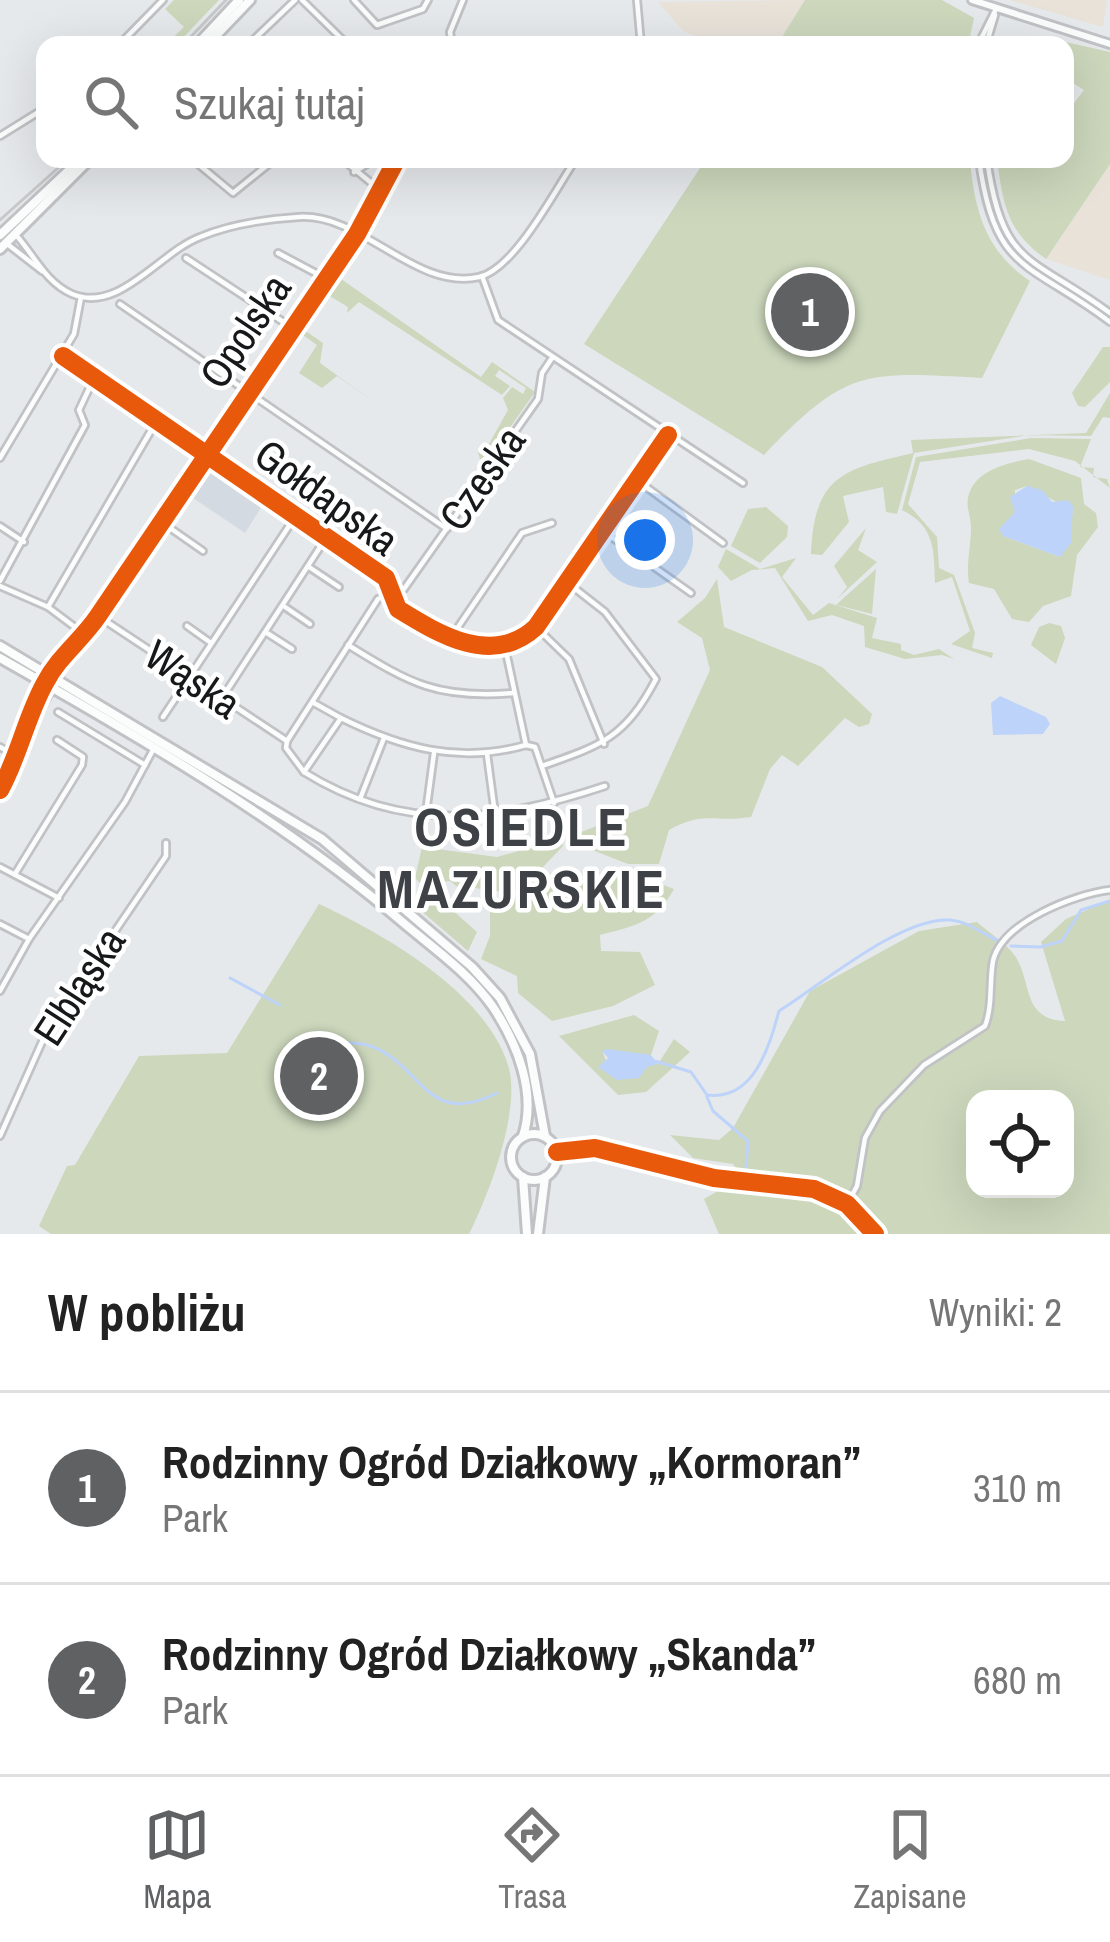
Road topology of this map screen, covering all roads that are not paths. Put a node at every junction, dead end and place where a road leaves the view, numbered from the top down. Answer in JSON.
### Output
{"nodes":[{"id":1,"x":164,"y":0,"type":"edge"},
{"id":2,"x":239,"y":0,"type":"edge"},
{"id":3,"x":250,"y":0,"type":"edge"},
{"id":4,"x":299,"y":0,"type":"edge"},
{"id":5,"x":354,"y":0,"type":"edge"},
{"id":6,"x":428,"y":0,"type":"edge"},
{"id":7,"x":463,"y":0,"type":"edge"},
{"id":8,"x":637,"y":0,"type":"edge"},
{"id":9,"x":972,"y":0,"type":"edge"},
{"id":10,"x":996,"y":9,"type":"junction"},
{"id":11,"x":450,"y":32,"type":"junction"},
{"id":12,"x":128,"y":36,"type":"edge"},
{"id":13,"x":205,"y":36,"type":"edge"},
{"id":14,"x":216,"y":36,"type":"edge"},
{"id":15,"x":258,"y":36,"type":"edge"},
{"id":16,"x":338,"y":36,"type":"edge"},
{"id":17,"x":448,"y":36,"type":"edge"},
{"id":18,"x":451,"y":36,"type":"edge"},
{"id":19,"x":640,"y":36,"type":"edge"},
{"id":20,"x":986,"y":36,"type":"edge"},
{"id":21,"x":1110,"y":44,"type":"edge"},
{"id":22,"x":36,"y":114,"type":"edge"},
{"id":23,"x":0,"y":136,"type":"edge"},
{"id":24,"x":72,"y":168,"type":"edge"},
{"id":25,"x":80,"y":168,"type":"edge"},
{"id":26,"x":203,"y":168,"type":"edge"},
{"id":27,"x":264,"y":168,"type":"edge"},
{"id":28,"x":351,"y":168,"type":"edge"},
{"id":29,"x":360,"y":168,"type":"edge"},
{"id":30,"x":393,"y":168,"type":"edge"},
{"id":31,"x":569,"y":168,"type":"edge"},
{"id":32,"x":984,"y":168,"type":"edge"},
{"id":33,"x":985,"y":168,"type":"edge"},
{"id":34,"x":354,"y":172,"type":"junction"},
{"id":35,"x":380,"y":190,"type":"junction"},
{"id":36,"x":356,"y":233,"type":"junction"},
{"id":37,"x":4,"y":235,"type":"edge"},
{"id":38,"x":278,"y":253,"type":"dead end"},
{"id":39,"x":185,"y":258,"type":"dead end"},
{"id":40,"x":42,"y":271,"type":"junction"},
{"id":41,"x":482,"y":276,"type":"junction"},
{"id":42,"x":325,"y":278,"type":"junction"},
{"id":43,"x":81,"y":297,"type":"junction"},
{"id":44,"x":120,"y":304,"type":"dead end"},
{"id":45,"x":1110,"y":313,"type":"edge"},
{"id":46,"x":1110,"y":322,"type":"edge"},
{"id":47,"x":291,"y":327,"type":"junction"},
{"id":48,"x":63,"y":356,"type":"junction"},
{"id":49,"x":552,"y":358,"type":"junction"},
{"id":50,"x":94,"y":378,"type":"junction"},
{"id":51,"x":248,"y":391,"type":"junction"},
{"id":52,"x":156,"y":422,"type":"junction"},
{"id":53,"x":668,"y":436,"type":"junction"},
{"id":54,"x":206,"y":454,"type":"junction"},
{"id":55,"x":0,"y":458,"type":"edge"},
{"id":56,"x":638,"y":481,"type":"junction"},
{"id":57,"x":743,"y":483,"type":"dead end"},
{"id":58,"x":295,"y":517,"type":"junction"},
{"id":59,"x":160,"y":521,"type":"junction"},
{"id":60,"x":552,"y":523,"type":"dead end"},
{"id":61,"x":0,"y":526,"type":"edge"},
{"id":62,"x":447,"y":529,"type":"junction"},
{"id":63,"x":603,"y":531,"type":"junction"},
{"id":64,"x":326,"y":538,"type":"junction"},
{"id":65,"x":25,"y":542,"type":"junction"},
{"id":66,"x":723,"y":543,"type":"dead end"},
{"id":67,"x":203,"y":550,"type":"dead end"},
{"id":68,"x":308,"y":566,"type":"junction"},
{"id":69,"x":567,"y":582,"type":"junction"},
{"id":70,"x":0,"y":584,"type":"edge"},
{"id":71,"x":339,"y":587,"type":"dead end"},
{"id":72,"x":392,"y":593,"type":"junction"},
{"id":73,"x":691,"y":593,"type":"dead end"},
{"id":74,"x":283,"y":606,"type":"junction"},
{"id":75,"x":48,"y":607,"type":"junction"},
{"id":76,"x":98,"y":616,"type":"junction"},
{"id":77,"x":310,"y":624,"type":"dead end"},
{"id":78,"x":187,"y":626,"type":"dead end"},
{"id":79,"x":536,"y":627,"type":"junction"},
{"id":80,"x":265,"y":632,"type":"junction"},
{"id":81,"x":84,"y":634,"type":"junction"},
{"id":82,"x":451,"y":638,"type":"junction"},
{"id":83,"x":211,"y":644,"type":"junction"},
{"id":84,"x":348,"y":645,"type":"junction"},
{"id":85,"x":0,"y":646,"type":"edge"},
{"id":86,"x":505,"y":647,"type":"junction"},
{"id":87,"x":292,"y":649,"type":"dead end"},
{"id":88,"x":0,"y":658,"type":"edge"},
{"id":89,"x":249,"y":658,"type":"junction"},
{"id":90,"x":259,"y":665,"type":"dead end"},
{"id":91,"x":188,"y":676,"type":"junction"},
{"id":92,"x":51,"y":682,"type":"junction"},
{"id":93,"x":513,"y":693,"type":"junction"},
{"id":94,"x":222,"y":698,"type":"junction"},
{"id":95,"x":312,"y":701,"type":"junction"},
{"id":96,"x":58,"y":712,"type":"dead end"},
{"id":97,"x":163,"y":717,"type":"dead end"},
{"id":98,"x":341,"y":718,"type":"junction"},
{"id":99,"x":384,"y":738,"type":"junction"},
{"id":100,"x":57,"y":740,"type":"dead end"},
{"id":101,"x":287,"y":742,"type":"junction"},
{"id":102,"x":604,"y":745,"type":"junction"},
{"id":103,"x":526,"y":746,"type":"junction"},
{"id":104,"x":0,"y":747,"type":"edge"},
{"id":105,"x":153,"y":750,"type":"junction"},
{"id":106,"x":434,"y":753,"type":"junction"},
{"id":107,"x":487,"y":754,"type":"junction"},
{"id":108,"x":18,"y":757,"type":"junction"},
{"id":109,"x":145,"y":765,"type":"junction"},
{"id":110,"x":542,"y":766,"type":"junction"},
{"id":111,"x":304,"y":772,"type":"junction"},
{"id":112,"x":605,"y":786,"type":"dead end"},
{"id":113,"x":0,"y":790,"type":"edge"},
{"id":114,"x":360,"y":799,"type":"junction"},
{"id":115,"x":554,"y":802,"type":"junction"},
{"id":116,"x":272,"y":814,"type":"junction"},
{"id":117,"x":426,"y":815,"type":"junction"},
{"id":118,"x":495,"y":816,"type":"junction"},
{"id":119,"x":166,"y":843,"type":"dead end"},
{"id":120,"x":0,"y":867,"type":"edge"},
{"id":121,"x":15,"y":874,"type":"junction"},
{"id":122,"x":1110,"y":890,"type":"edge"},
{"id":123,"x":59,"y":898,"type":"junction"},
{"id":124,"x":0,"y":924,"type":"edge"},
{"id":125,"x":29,"y":939,"type":"junction"},
{"id":126,"x":0,"y":990,"type":"edge"},
{"id":127,"x":0,"y":1136,"type":"edge"},
{"id":128,"x":523,"y":1136,"type":"junction"},
{"id":129,"x":545,"y":1136,"type":"junction"},
{"id":130,"x":557,"y":1152,"type":"junction"},
{"id":131,"x":523,"y":1177,"type":"junction"},
{"id":132,"x":545,"y":1178,"type":"junction"},
{"id":133,"x":847,"y":1204,"type":"junction"},
{"id":134,"x":527,"y":1234,"type":"edge"},
{"id":135,"x":538,"y":1234,"type":"edge"},
{"id":136,"x":875,"y":1234,"type":"edge"}],
"edges":[{"from":1,"to":12,"type":"street"},
{"from":2,"to":13,"type":"main road"},
{"from":3,"to":14,"type":"main road"},
{"from":4,"to":15,"type":"street"},
{"from":4,"to":16,"type":"street"},
{"from":5,"to":6,"type":"street"},
{"from":7,"to":11,"type":"street"},
{"from":8,"to":19,"type":"street"},
{"from":9,"to":10,"type":"street"},
{"from":10,"to":20,"type":"street"},
{"from":10,"to":21,"type":"street"},
{"from":11,"to":17,"type":"street"},
{"from":11,"to":18,"type":"street"},
{"from":22,"to":23,"type":"street"},
{"from":24,"to":37,"type":"main road"},
{"from":25,"to":37,"type":"main road"},
{"from":26,"to":27,"type":"street"},
{"from":28,"to":34,"type":"street"},
{"from":29,"to":34,"type":"street"},
{"from":30,"to":35,"type":"street"},
{"from":31,"to":41,"type":"street"},
{"from":32,"to":46,"type":"street"},
{"from":33,"to":45,"type":"street"},
{"from":34,"to":35,"type":"street"},
{"from":35,"to":36,"type":"street","name":"Opolska"},
{"from":36,"to":41,"type":"street"},
{"from":36,"to":42,"type":"street","name":"Opolska"},
{"from":36,"to":43,"type":"street"},
{"from":37,"to":40,"type":"street"},
{"from":37,"to":40,"type":"street"},
{"from":38,"to":42,"type":"street"},
{"from":39,"to":47,"type":"street"},
{"from":40,"to":43,"type":"street"},
{"from":41,"to":49,"type":"street"},
{"from":42,"to":47,"type":"street","name":"Opolska"},
{"from":43,"to":48,"type":"street"},
{"from":44,"to":51,"type":"street"},
{"from":47,"to":51,"type":"street","name":"Opolska"},
{"from":48,"to":50,"type":"street","name":"Gołdapska"},
{"from":48,"to":55,"type":"street"},
{"from":49,"to":53,"type":"street"},
{"from":49,"to":62,"type":"street","name":"Czeska"},
{"from":50,"to":52,"type":"street","name":"Gołdapska"},
{"from":50,"to":65,"type":"street"},
{"from":51,"to":54,"type":"street","name":"Opolska"},
{"from":51,"to":62,"type":"street"},
{"from":52,"to":54,"type":"street","name":"Gołdapska"},
{"from":52,"to":75,"type":"street"},
{"from":53,"to":56,"type":"street"},
{"from":53,"to":57,"type":"street"},
{"from":54,"to":58,"type":"street","name":"Gołdapska"},
{"from":54,"to":59,"type":"street","name":"Opolska"},
{"from":56,"to":63,"type":"street"},
{"from":56,"to":66,"type":"street"},
{"from":58,"to":64,"type":"street","name":"Gołdapska"},
{"from":58,"to":83,"type":"street"},
{"from":59,"to":67,"type":"street"},
{"from":59,"to":76,"type":"street","name":"Opolska"},
{"from":60,"to":82,"type":"street"},
{"from":61,"to":65,"type":"street"},
{"from":62,"to":72,"type":"street","name":"Czeska"},
{"from":63,"to":69,"type":"street"},
{"from":63,"to":73,"type":"street"},
{"from":64,"to":68,"type":"street"},
{"from":64,"to":72,"type":"street","name":"Gołdapska"},
{"from":65,"to":70,"type":"street"},
{"from":68,"to":71,"type":"street"},
{"from":68,"to":74,"type":"street"},
{"from":69,"to":79,"type":"street"},
{"from":69,"to":102,"type":"street"},
{"from":70,"to":75,"type":"street"},
{"from":72,"to":82,"type":"street","name":"Gołdapska"},
{"from":72,"to":84,"type":"street","name":"Czeska"},
{"from":74,"to":77,"type":"street"},
{"from":74,"to":80,"type":"street"},
{"from":75,"to":81,"type":"street"},
{"from":76,"to":81,"type":"street","name":"Opolska"},
{"from":76,"to":91,"type":"street","name":"Wąska"},
{"from":78,"to":83,"type":"street"},
{"from":79,"to":86,"type":"street"},
{"from":79,"to":102,"type":"street"},
{"from":80,"to":87,"type":"street"},
{"from":80,"to":89,"type":"street"},
{"from":81,"to":92,"type":"street","name":"Opolska"},
{"from":82,"to":86,"type":"street","name":"Gołdapska"},
{"from":83,"to":91,"type":"street"},
{"from":84,"to":93,"type":"street"},
{"from":84,"to":95,"type":"street","name":"Czeska"},
{"from":85,"to":92,"type":"main road"},
{"from":86,"to":93,"type":"street"},
{"from":88,"to":92,"type":"main road"},
{"from":89,"to":90,"type":"street"},
{"from":89,"to":94,"type":"street"},
{"from":91,"to":94,"type":"street","name":"Wąska"},
{"from":91,"to":97,"type":"street"},
{"from":92,"to":105,"type":"main road"},
{"from":92,"to":108,"type":"street","name":"Opolska"},
{"from":92,"to":116,"type":"main road"},
{"from":93,"to":103,"type":"street"},
{"from":94,"to":101,"type":"street","name":"Wąska"},
{"from":95,"to":98,"type":"street"},
{"from":95,"to":101,"type":"street","name":"Czeska"},
{"from":96,"to":109,"type":"street"},
{"from":98,"to":99,"type":"street"},
{"from":98,"to":111,"type":"street"},
{"from":99,"to":106,"type":"street"},
{"from":99,"to":114,"type":"street"},
{"from":100,"to":121,"type":"street"},
{"from":101,"to":111,"type":"street"},
{"from":102,"to":110,"type":"street"},
{"from":103,"to":107,"type":"street"},
{"from":103,"to":110,"type":"street"},
{"from":104,"to":108,"type":"street"},
{"from":105,"to":109,"type":"street"},
{"from":105,"to":116,"type":"main road"},
{"from":106,"to":107,"type":"street"},
{"from":106,"to":117,"type":"street"},
{"from":107,"to":118,"type":"street"},
{"from":108,"to":113,"type":"street","name":"Opolska"},
{"from":109,"to":123,"type":"street"},
{"from":110,"to":115,"type":"street"},
{"from":111,"to":114,"type":"street"},
{"from":112,"to":115,"type":"street"},
{"from":114,"to":117,"type":"street"},
{"from":115,"to":118,"type":"street"},
{"from":116,"to":128,"type":"main road"},
{"from":116,"to":129,"type":"main road"},
{"from":117,"to":118,"type":"street"},
{"from":119,"to":127,"type":"street","name":"Elbląska"},
{"from":120,"to":121,"type":"street"},
{"from":121,"to":123,"type":"street"},
{"from":122,"to":133,"type":"street"},
{"from":123,"to":125,"type":"street"},
{"from":124,"to":125,"type":"street"},
{"from":125,"to":126,"type":"street"},
{"from":128,"to":129,"type":"main road"},
{"from":128,"to":131,"type":"main road"},
{"from":129,"to":130,"type":"main road"},
{"from":130,"to":132,"type":"main road"},
{"from":130,"to":133,"type":"street"},
{"from":131,"to":132,"type":"main road"},
{"from":131,"to":134,"type":"main road"},
{"from":132,"to":135,"type":"main road"},
{"from":133,"to":136,"type":"street"}]}
